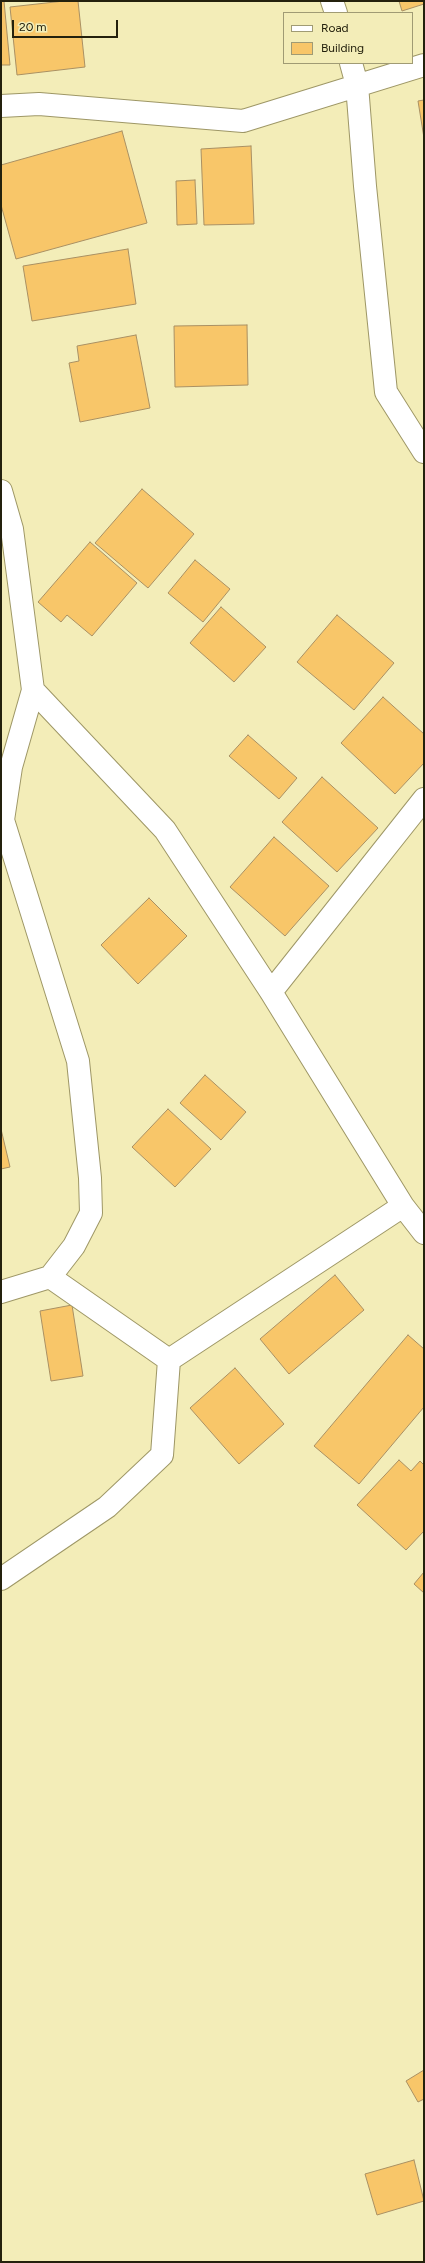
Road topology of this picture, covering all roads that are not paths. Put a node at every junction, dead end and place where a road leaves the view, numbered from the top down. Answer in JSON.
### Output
{"nodes":[{"id":1,"x":332,"y":1,"type":"edge"},
{"id":2,"x":336,"y":12,"type":"edge"},
{"id":3,"x":351,"y":64,"type":"edge"},
{"id":4,"x":424,"y":65,"type":"edge"},
{"id":5,"x":357,"y":85,"type":"junction"},
{"id":6,"x":1,"y":106,"type":"edge"},
{"id":7,"x":424,"y":452,"type":"edge"},
{"id":8,"x":1,"y":491,"type":"edge"},
{"id":9,"x":33,"y":690,"type":"junction"},
{"id":10,"x":424,"y":799,"type":"edge"},
{"id":11,"x":271,"y":992,"type":"junction"},
{"id":12,"x":403,"y":1206,"type":"junction"},
{"id":13,"x":424,"y":1233,"type":"edge"},
{"id":14,"x":50,"y":1277,"type":"junction"},
{"id":15,"x":1,"y":1292,"type":"edge"},
{"id":16,"x":169,"y":1360,"type":"junction"},
{"id":17,"x":1,"y":1579,"type":"edge"}],
"edges":[{"from":1,"to":2,"type":"street"},
{"from":3,"to":5,"type":"street"},
{"from":4,"to":5,"type":"street"},
{"from":5,"to":6,"type":"street"},
{"from":5,"to":7,"type":"street"},
{"from":8,"to":9,"type":"street"},
{"from":9,"to":11,"type":"street"},
{"from":9,"to":14,"type":"street"},
{"from":10,"to":11,"type":"street"},
{"from":11,"to":12,"type":"street"},
{"from":12,"to":13,"type":"street"},
{"from":12,"to":16,"type":"street"},
{"from":14,"to":15,"type":"street"},
{"from":14,"to":16,"type":"street"},
{"from":16,"to":17,"type":"street"}]}
